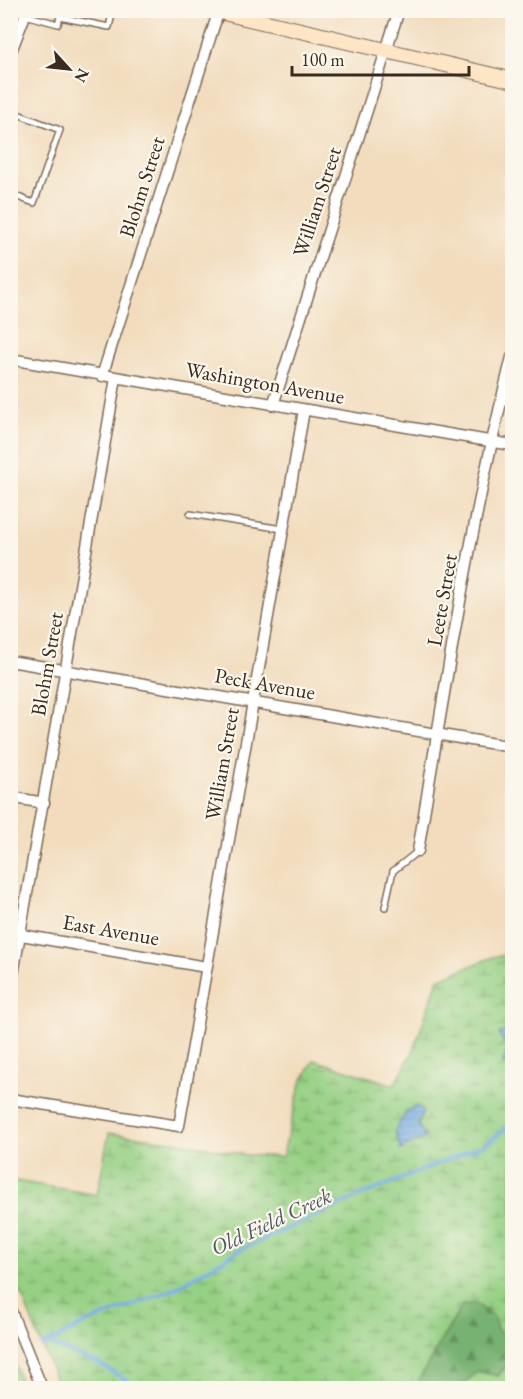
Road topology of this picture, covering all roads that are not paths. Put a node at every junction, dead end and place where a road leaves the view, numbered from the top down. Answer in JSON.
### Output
{"nodes":[{"id":1,"x":113,"y":10,"type":"edge"},
{"id":2,"x":399,"y":10,"type":"edge"},
{"id":3,"x":217,"y":11,"type":"edge"},
{"id":4,"x":26,"y":13,"type":"edge"},
{"id":5,"x":61,"y":14,"type":"edge"},
{"id":6,"x":386,"y":51,"type":"junction"},
{"id":7,"x":10,"y":54,"type":"edge"},
{"id":8,"x":513,"y":80,"type":"edge"},
{"id":9,"x":10,"y":111,"type":"edge"},
{"id":10,"x":10,"y":194,"type":"edge"},
{"id":11,"x":513,"y":357,"type":"edge"},
{"id":12,"x":10,"y":359,"type":"edge"},
{"id":13,"x":102,"y":376,"type":"junction"},
{"id":14,"x":116,"y":378,"type":"junction"},
{"id":15,"x":273,"y":405,"type":"junction"},
{"id":16,"x":304,"y":410,"type":"junction"},
{"id":17,"x":491,"y":441,"type":"junction"},
{"id":18,"x":513,"y":445,"type":"edge"},
{"id":19,"x":190,"y":514,"type":"dead end"},
{"id":20,"x":282,"y":529,"type":"junction"},
{"id":21,"x":10,"y":661,"type":"edge"},
{"id":22,"x":65,"y":671,"type":"junction"},
{"id":23,"x":253,"y":701,"type":"junction"},
{"id":24,"x":437,"y":735,"type":"junction"},
{"id":25,"x":513,"y":747,"type":"edge"},
{"id":26,"x":10,"y":797,"type":"edge"},
{"id":27,"x":44,"y":803,"type":"junction"},
{"id":28,"x":418,"y":851,"type":"joint"},
{"id":29,"x":385,"y":907,"type":"dead end"},
{"id":30,"x":16,"y":934,"type":"edge"},
{"id":31,"x":206,"y":967,"type":"junction"},
{"id":32,"x":10,"y":992,"type":"edge"},
{"id":33,"x":10,"y":1099,"type":"edge"},
{"id":34,"x":10,"y":1309,"type":"edge"},
{"id":35,"x":42,"y":1389,"type":"edge"}],
"edges":[{"from":1,"to":5,"type":"lane"},
{"from":2,"to":6,"type":"street","name":"William Street"},
{"from":3,"to":6,"type":"main road"},
{"from":3,"to":13,"type":"street","name":"Blohm Street"},
{"from":4,"to":5,"type":"lane"},
{"from":4,"to":7,"type":"street"},
{"from":6,"to":8,"type":"main road"},
{"from":6,"to":15,"type":"street","name":"William Street"},
{"from":9,"to":10,"type":"lane"},
{"from":11,"to":17,"type":"street","name":"Leete Street"},
{"from":12,"to":13,"type":"street","name":"Washington Avenue"},
{"from":13,"to":14,"type":"street","name":"Washington Avenue"},
{"from":14,"to":15,"type":"street","name":"Washington Avenue"},
{"from":14,"to":22,"type":"street","name":"Blohm Street"},
{"from":15,"to":16,"type":"street","name":"Washington Avenue"},
{"from":16,"to":17,"type":"street","name":"Washington Avenue"},
{"from":16,"to":20,"type":"street","name":"William Street"},
{"from":17,"to":18,"type":"street","name":"Washington Avenue"},
{"from":17,"to":24,"type":"street","name":"Leete Street"},
{"from":19,"to":20,"type":"lane"},
{"from":20,"to":23,"type":"street","name":"William Street"},
{"from":21,"to":22,"type":"street","name":"Peck Avenue"},
{"from":22,"to":23,"type":"street","name":"Peck Avenue"},
{"from":22,"to":27,"type":"street","name":"Blohm Street"},
{"from":23,"to":24,"type":"street","name":"Peck Avenue"},
{"from":23,"to":31,"type":"street","name":"William Street"},
{"from":24,"to":25,"type":"street","name":"Peck Avenue"},
{"from":24,"to":28,"type":"street","name":"Leete Street"},
{"from":26,"to":27,"type":"street"},
{"from":27,"to":30,"type":"street","name":"Blohm Street"},
{"from":28,"to":29,"type":"lane"},
{"from":30,"to":31,"type":"street","name":"East Avenue"},
{"from":30,"to":32,"type":"street","name":"Blohm Street"},
{"from":31,"to":33,"type":"street","name":"William Street"},
{"from":34,"to":35,"type":"street"}]}
